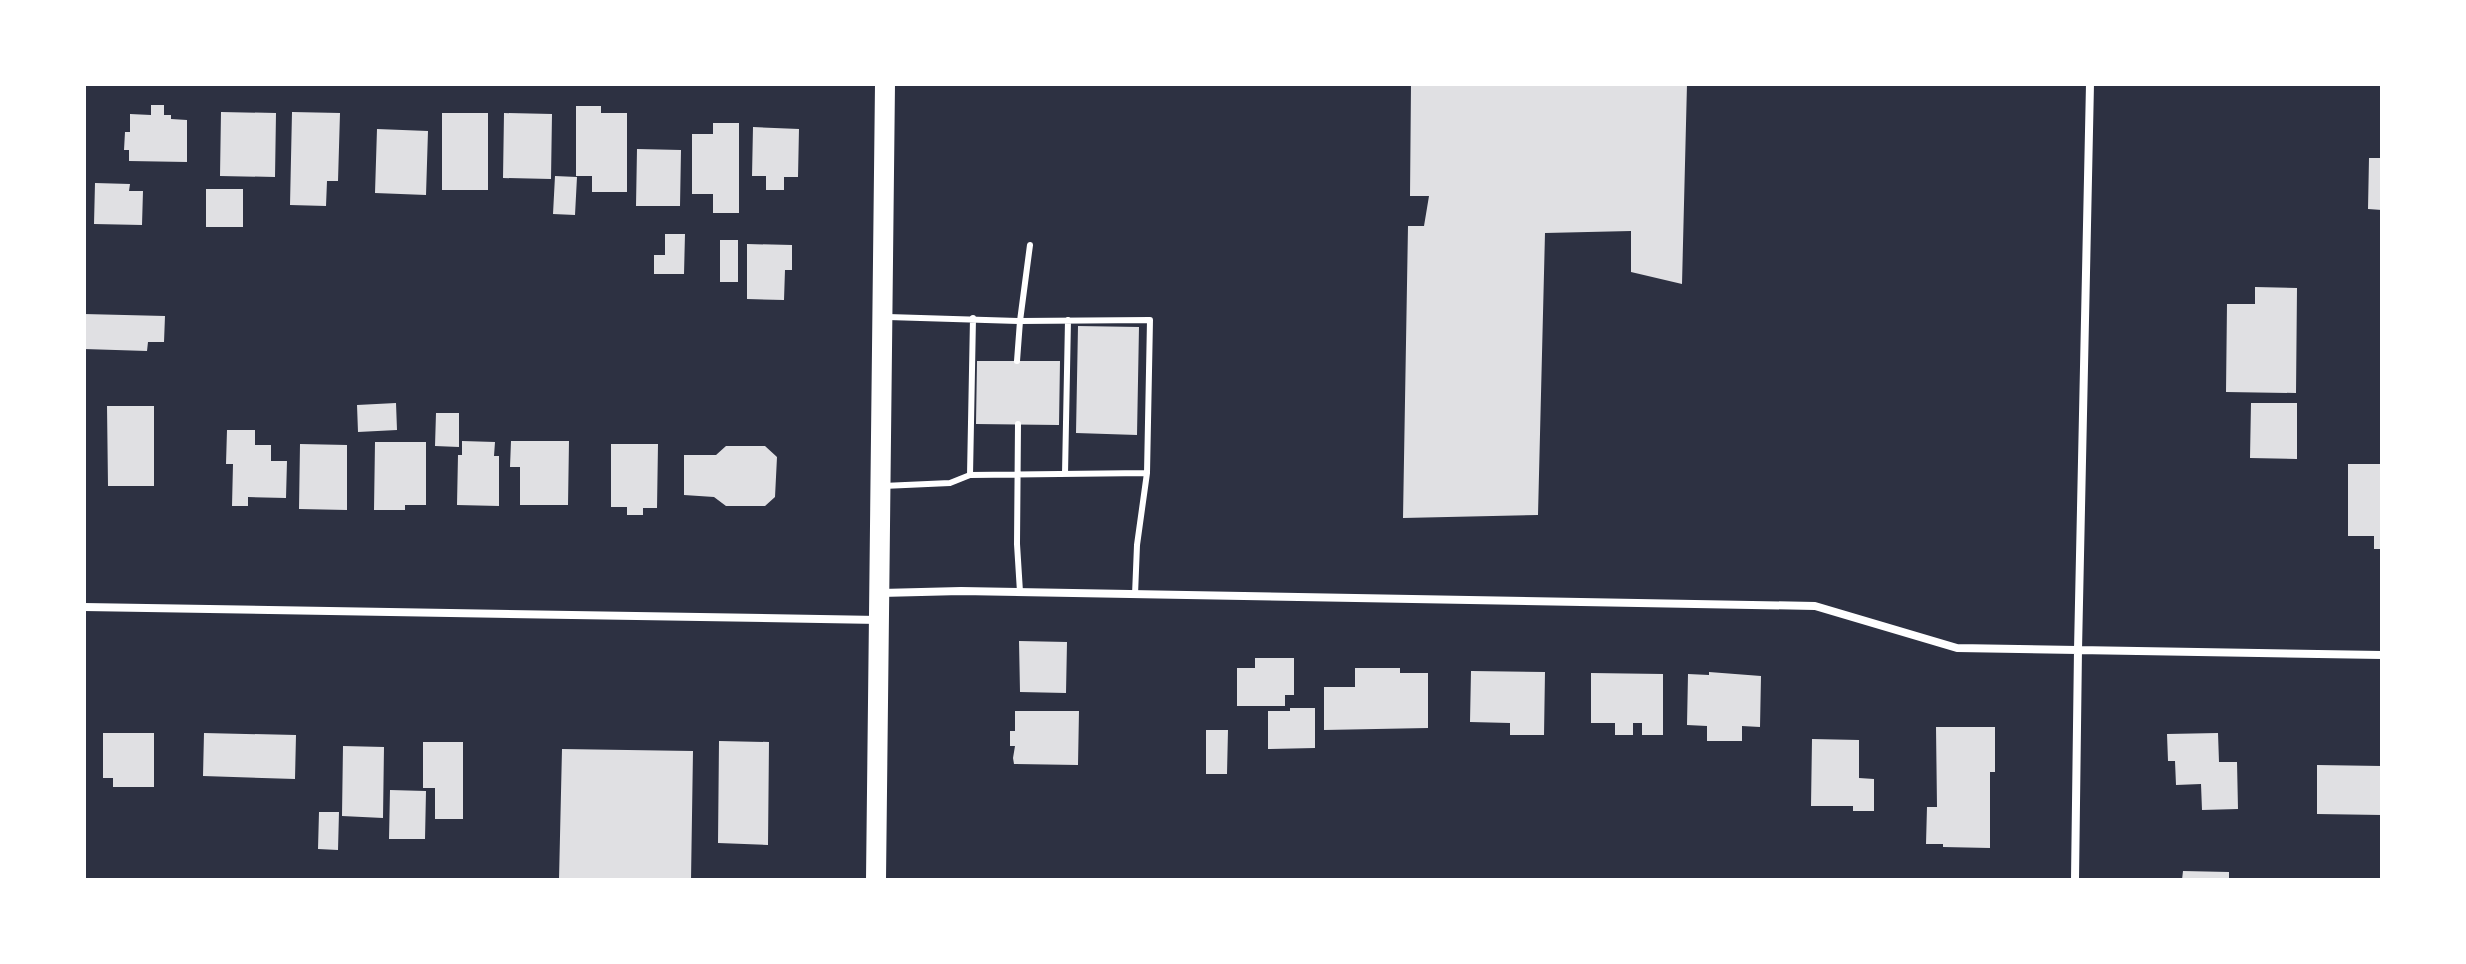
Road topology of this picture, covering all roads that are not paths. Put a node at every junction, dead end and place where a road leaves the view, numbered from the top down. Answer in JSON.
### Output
{"nodes":[{"id":1,"x":885,"y":84,"type":"edge"},
{"id":2,"x":2090,"y":84,"type":"edge"},
{"id":3,"x":1030,"y":245,"type":"dead end"},
{"id":4,"x":883,"y":317,"type":"junction"},
{"id":5,"x":973,"y":318,"type":"junction"},
{"id":6,"x":1068,"y":320,"type":"junction"},
{"id":7,"x":1020,"y":321,"type":"junction"},
{"id":8,"x":1017,"y":361,"type":"dead end"},
{"id":9,"x":1018,"y":424,"type":"dead end"},
{"id":10,"x":1147,"y":473,"type":"junction"},
{"id":11,"x":1065,"y":474,"type":"junction"},
{"id":12,"x":970,"y":475,"type":"junction"},
{"id":13,"x":1017,"y":475,"type":"junction"},
{"id":14,"x":881,"y":486,"type":"junction"},
{"id":15,"x":1020,"y":592,"type":"junction"},
{"id":16,"x":880,"y":593,"type":"junction"},
{"id":17,"x":1135,"y":595,"type":"junction"},
{"id":18,"x":84,"y":607,"type":"edge"},
{"id":19,"x":880,"y":620,"type":"junction"},
{"id":20,"x":2078,"y":650,"type":"junction"},
{"id":21,"x":2382,"y":655,"type":"edge"},
{"id":22,"x":876,"y":880,"type":"edge"},
{"id":23,"x":2075,"y":880,"type":"edge"}],
"edges":[{"from":1,"to":4,"type":"main road"},
{"from":2,"to":20,"type":"street"},
{"from":3,"to":7,"type":"lane"},
{"from":4,"to":5,"type":"lane"},
{"from":4,"to":14,"type":"main road"},
{"from":5,"to":7,"type":"lane"},
{"from":5,"to":12,"type":"lane"},
{"from":6,"to":7,"type":"lane"},
{"from":6,"to":10,"type":"lane"},
{"from":6,"to":11,"type":"lane"},
{"from":7,"to":8,"type":"lane"},
{"from":9,"to":13,"type":"lane"},
{"from":10,"to":11,"type":"lane"},
{"from":10,"to":17,"type":"lane"},
{"from":11,"to":13,"type":"lane"},
{"from":12,"to":13,"type":"lane"},
{"from":12,"to":14,"type":"lane"},
{"from":13,"to":15,"type":"lane"},
{"from":14,"to":16,"type":"main road"},
{"from":15,"to":16,"type":"street"},
{"from":15,"to":17,"type":"street"},
{"from":16,"to":19,"type":"main road"},
{"from":17,"to":20,"type":"street"},
{"from":18,"to":19,"type":"street"},
{"from":19,"to":22,"type":"main road"},
{"from":20,"to":21,"type":"street"},
{"from":20,"to":23,"type":"street"}]}
